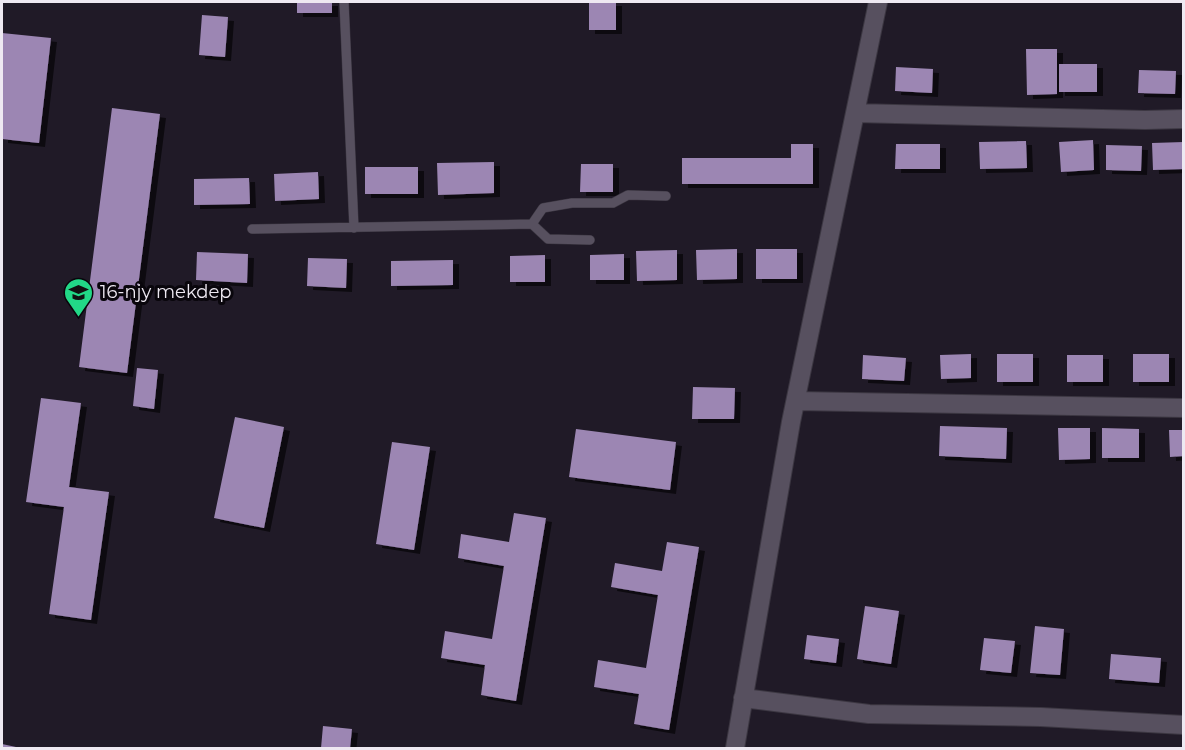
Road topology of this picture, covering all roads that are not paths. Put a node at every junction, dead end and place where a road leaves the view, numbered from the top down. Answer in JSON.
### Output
{"nodes":[{"id":1,"x":344,"y":2,"type":"edge"},
{"id":2,"x":878,"y":2,"type":"edge"},
{"id":3,"x":855,"y":113,"type":"junction"},
{"id":4,"x":1184,"y":119,"type":"edge"},
{"id":5,"x":666,"y":196,"type":"dead end"},
{"id":6,"x":532,"y":224,"type":"junction"},
{"id":7,"x":354,"y":228,"type":"junction"},
{"id":8,"x":252,"y":230,"type":"dead end"},
{"id":9,"x":590,"y":240,"type":"dead end"},
{"id":10,"x":796,"y":402,"type":"junction"},
{"id":11,"x":1184,"y":408,"type":"edge"},
{"id":12,"x":743,"y":698,"type":"junction"},
{"id":13,"x":1184,"y":725,"type":"edge"},
{"id":14,"x":735,"y":748,"type":"edge"}],
"edges":[{"from":1,"to":7,"type":"lane"},
{"from":2,"to":3,"type":"street"},
{"from":3,"to":4,"type":"street"},
{"from":3,"to":10,"type":"street"},
{"from":5,"to":6,"type":"lane"},
{"from":6,"to":7,"type":"lane"},
{"from":6,"to":9,"type":"lane"},
{"from":7,"to":8,"type":"lane"},
{"from":10,"to":11,"type":"street"},
{"from":10,"to":12,"type":"street"},
{"from":12,"to":13,"type":"street"},
{"from":12,"to":14,"type":"street"}]}
